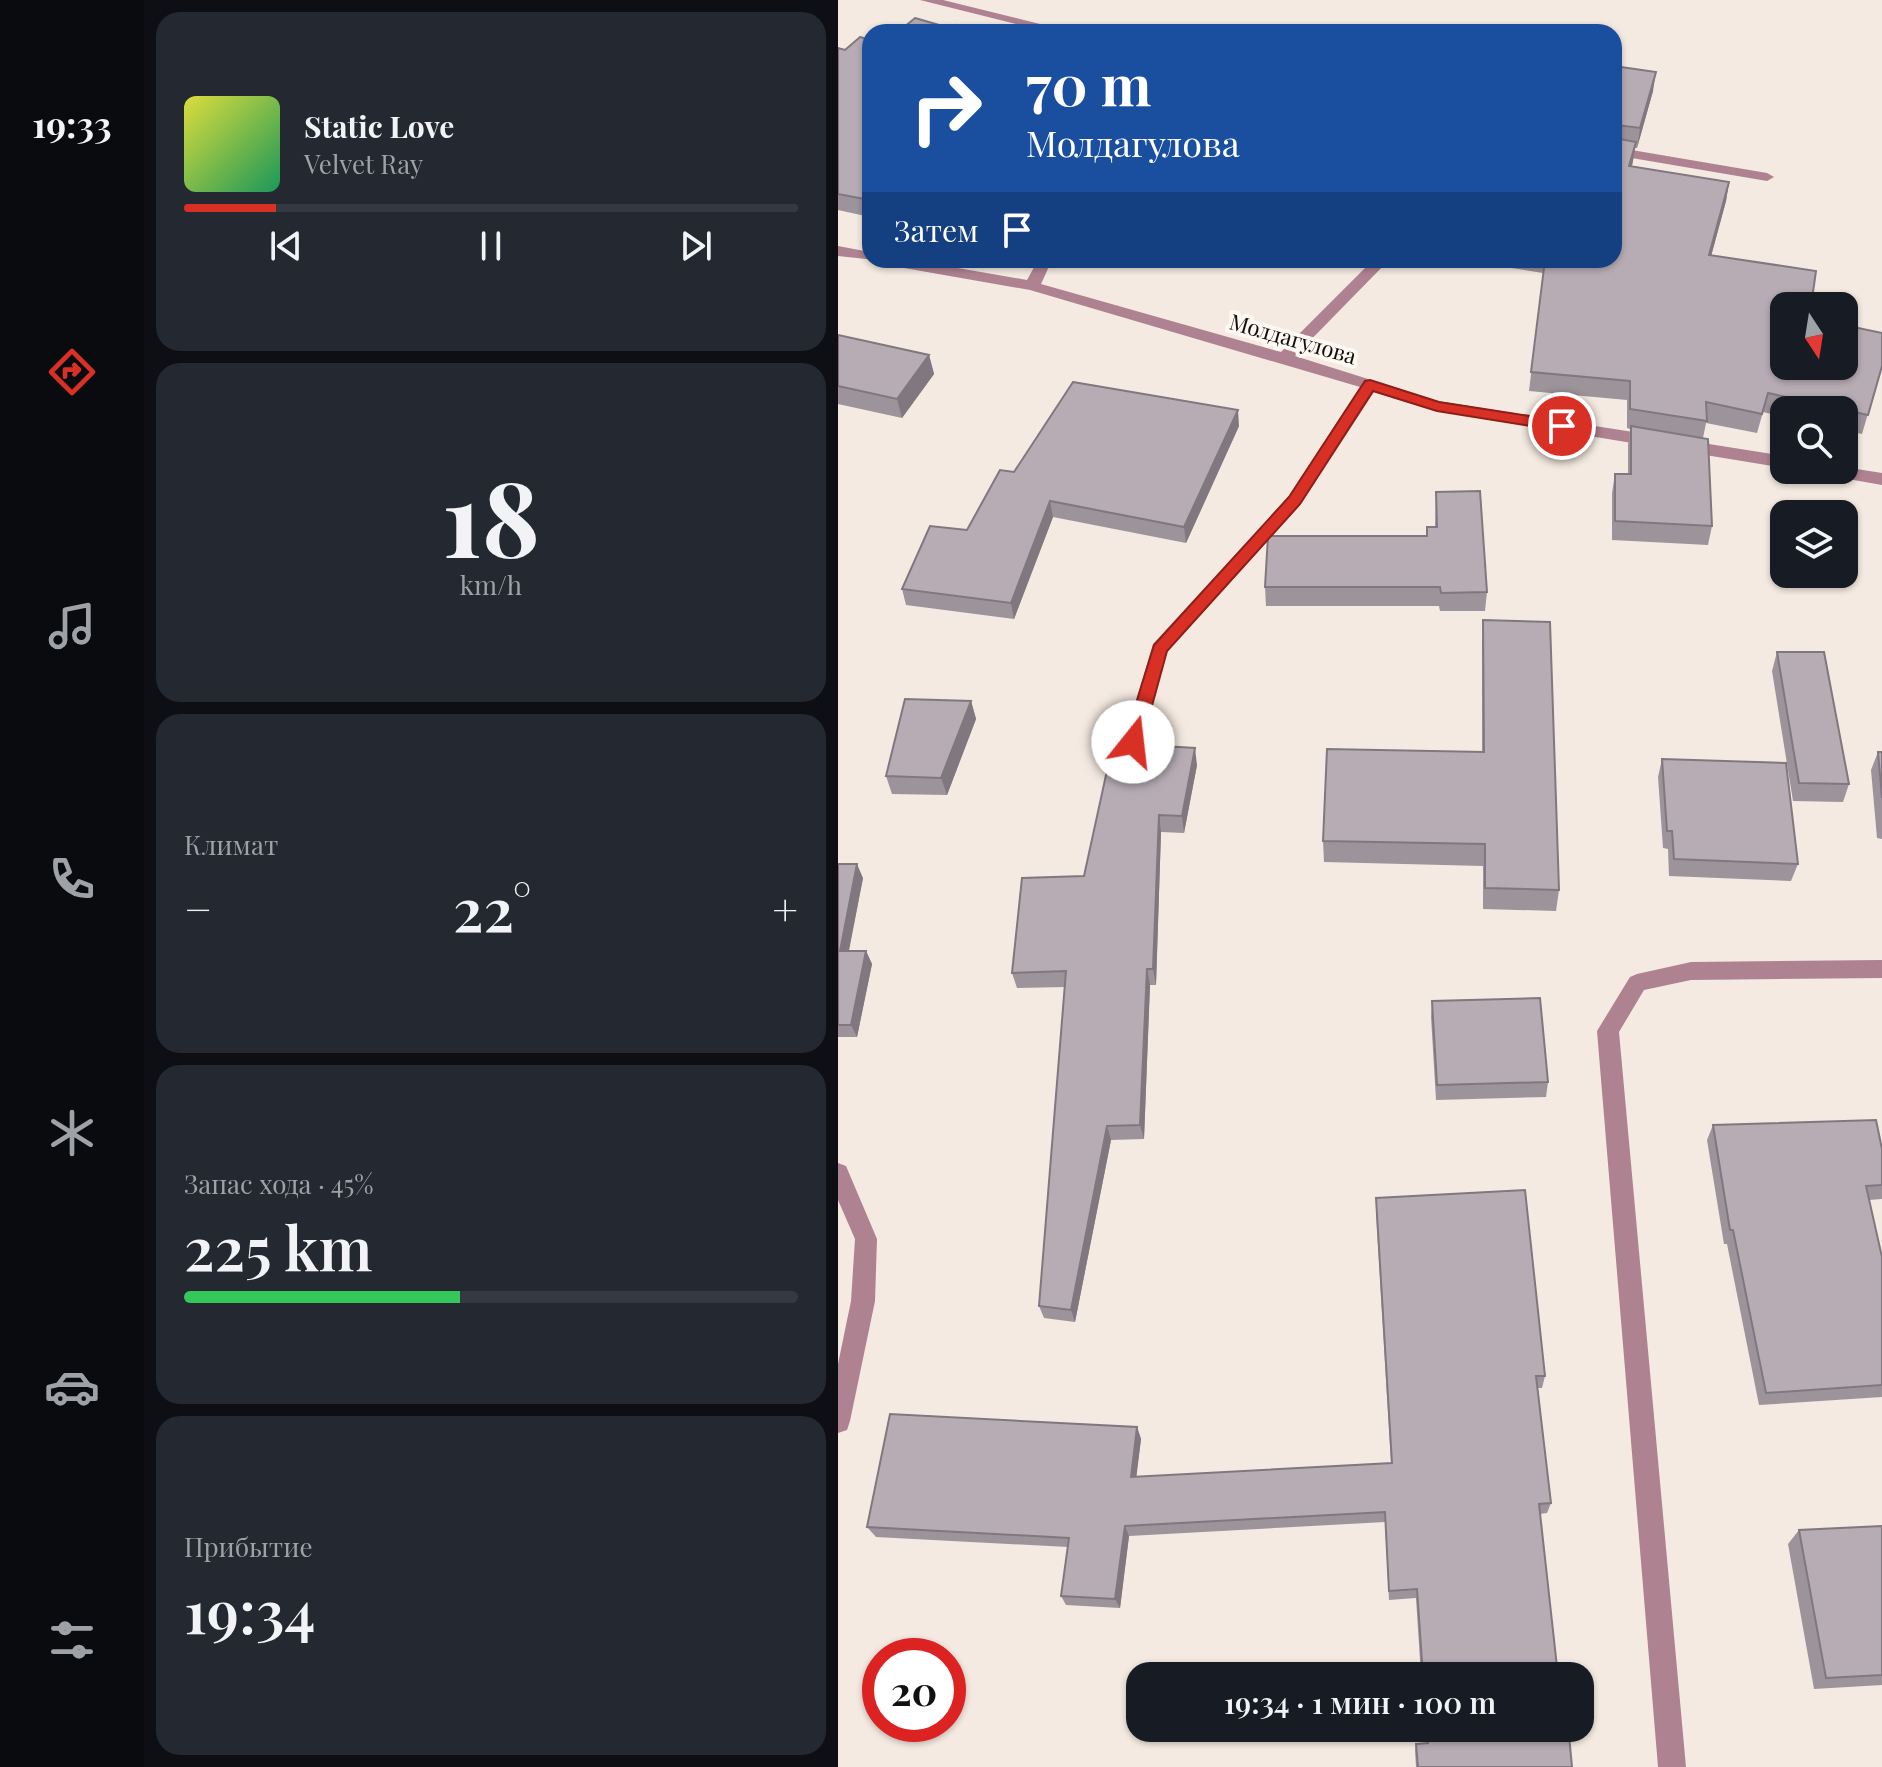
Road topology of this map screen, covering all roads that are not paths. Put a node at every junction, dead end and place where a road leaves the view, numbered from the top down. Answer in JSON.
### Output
{"nodes":[{"id":1,"x":926,"y":0,"type":"edge"},
{"id":2,"x":1030,"y":24,"type":"edge"},
{"id":3,"x":1622,"y":152,"type":"edge"},
{"id":4,"x":1767,"y":177,"type":"dead end"},
{"id":5,"x":838,"y":251,"type":"edge"},
{"id":6,"x":862,"y":256,"type":"edge"},
{"id":7,"x":932,"y":268,"type":"edge"},
{"id":8,"x":1041,"y":268,"type":"edge"},
{"id":9,"x":1374,"y":268,"type":"edge"},
{"id":10,"x":1032,"y":286,"type":"junction"},
{"id":11,"x":1284,"y":358,"type":"junction"},
{"id":12,"x":1370,"y":385,"type":"junction"},
{"id":13,"x":1770,"y":460,"type":"edge"},
{"id":14,"x":1858,"y":475,"type":"edge"},
{"id":15,"x":1882,"y":479,"type":"edge"},
{"id":16,"x":1133,"y":742,"type":"edge"},
{"id":17,"x":1882,"y":969,"type":"edge"},
{"id":18,"x":838,"y":1173,"type":"edge"},
{"id":19,"x":838,"y":1421,"type":"edge"},
{"id":20,"x":1672,"y":1767,"type":"edge"}],
"edges":[{"from":1,"to":2,"type":"street"},
{"from":3,"to":4,"type":"street"},
{"from":5,"to":6,"type":"street"},
{"from":7,"to":10,"type":"street","name":"Молдагулова"},
{"from":8,"to":10,"type":"street"},
{"from":9,"to":11,"type":"street"},
{"from":10,"to":11,"type":"street","name":"Молдагулова"},
{"from":11,"to":12,"type":"street","name":"Молдагулова"},
{"from":12,"to":13,"type":"street","name":"Молдагулова"},
{"from":12,"to":16,"type":"street"},
{"from":14,"to":15,"type":"street"},
{"from":17,"to":20,"type":"street"},
{"from":18,"to":19,"type":"street"}]}
